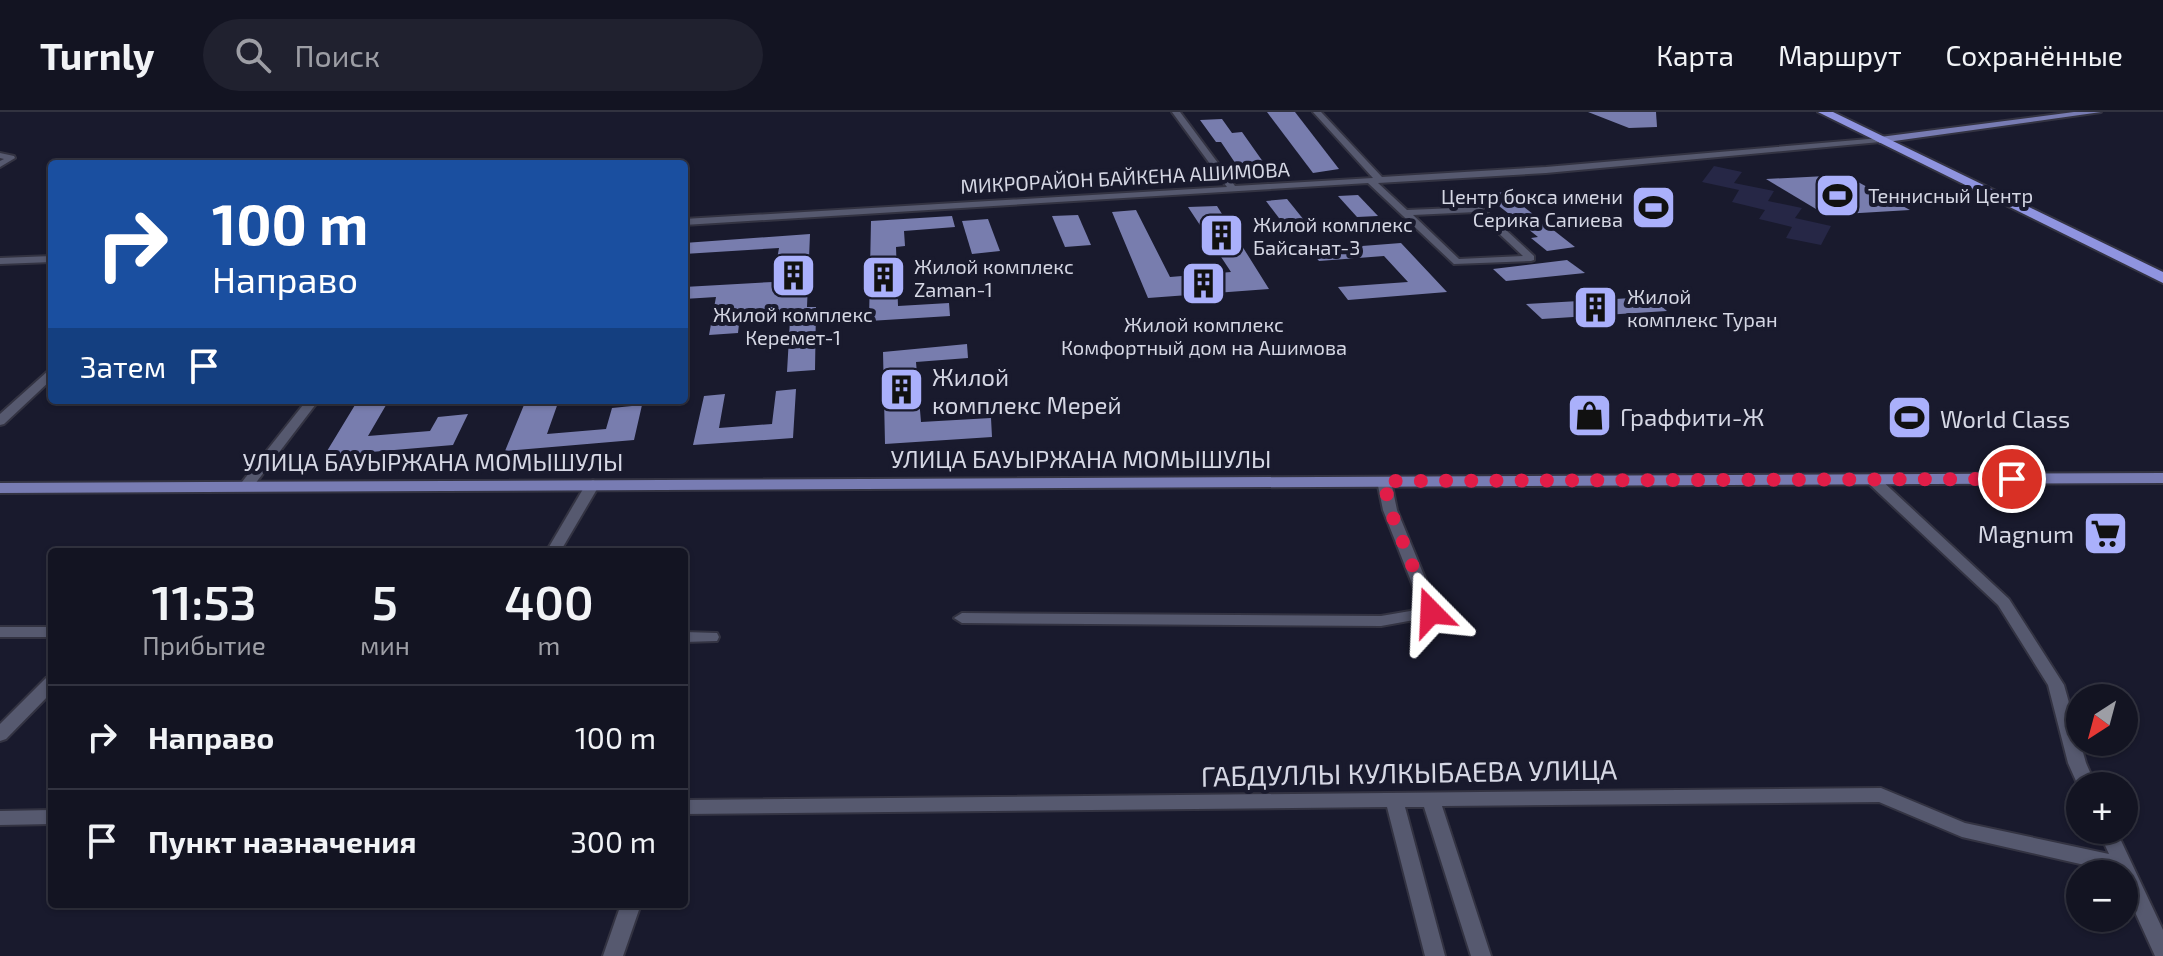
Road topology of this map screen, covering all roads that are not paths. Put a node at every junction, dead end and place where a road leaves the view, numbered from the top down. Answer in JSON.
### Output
{"nodes":[{"id":1,"x":1317,"y":112,"type":"edge"},
{"id":2,"x":1824,"y":112,"type":"edge"},
{"id":3,"x":1838,"y":112,"type":"edge"},
{"id":4,"x":2096,"y":112,"type":"edge"},
{"id":5,"x":1177,"y":114,"type":"edge"},
{"id":6,"x":1886,"y":139,"type":"junction"},
{"id":7,"x":0,"y":155,"type":"edge"},
{"id":8,"x":0,"y":165,"type":"edge"},
{"id":9,"x":1376,"y":180,"type":"junction"},
{"id":10,"x":1233,"y":189,"type":"junction"},
{"id":11,"x":1408,"y":213,"type":"junction"},
{"id":12,"x":688,"y":222,"type":"edge"},
{"id":13,"x":48,"y":259,"type":"edge"},
{"id":14,"x":0,"y":261,"type":"edge"},
{"id":15,"x":2163,"y":269,"type":"edge"},
{"id":16,"x":2163,"y":278,"type":"edge"},
{"id":17,"x":48,"y":377,"type":"edge"},
{"id":18,"x":310,"y":404,"type":"edge"},
{"id":19,"x":0,"y":421,"type":"edge"},
{"id":20,"x":2163,"y":478,"type":"edge"},
{"id":21,"x":1873,"y":480,"type":"junction"},
{"id":22,"x":1384,"y":481,"type":"junction"},
{"id":23,"x":593,"y":484,"type":"junction"},
{"id":24,"x":247,"y":485,"type":"junction"},
{"id":25,"x":0,"y":488,"type":"edge"},
{"id":26,"x":555,"y":548,"type":"edge"},
{"id":27,"x":962,"y":618,"type":"dead end"},
{"id":28,"x":0,"y":632,"type":"edge"},
{"id":29,"x":48,"y":632,"type":"edge"},
{"id":30,"x":688,"y":637,"type":"edge"},
{"id":31,"x":711,"y":637,"type":"dead end"},
{"id":32,"x":48,"y":686,"type":"edge"},
{"id":33,"x":0,"y":735,"type":"edge"},
{"id":34,"x":2081,"y":772,"type":"edge"},
{"id":35,"x":1431,"y":799,"type":"junction"},
{"id":36,"x":1394,"y":800,"type":"junction"},
{"id":37,"x":688,"y":807,"type":"edge"},
{"id":38,"x":48,"y":817,"type":"edge"},
{"id":39,"x":0,"y":818,"type":"edge"},
{"id":40,"x":2100,"y":860,"type":"edge"},
{"id":41,"x":2138,"y":898,"type":"edge"},
{"id":42,"x":630,"y":908,"type":"edge"},
{"id":43,"x":2163,"y":952,"type":"edge"},
{"id":44,"x":613,"y":956,"type":"edge"},
{"id":45,"x":1435,"y":956,"type":"edge"},
{"id":46,"x":1481,"y":956,"type":"edge"}],
"edges":[{"from":1,"to":9,"type":"street"},
{"from":2,"to":6,"type":"highway"},
{"from":3,"to":6,"type":"highway"},
{"from":4,"to":6,"type":"main road"},
{"from":5,"to":10,"type":"street"},
{"from":6,"to":9,"type":"street","name":"МИКРОРАЙОН БАЙКЕНА АШИМОВА"},
{"from":6,"to":15,"type":"highway"},
{"from":6,"to":16,"type":"highway"},
{"from":7,"to":8,"type":"street"},
{"from":9,"to":10,"type":"street","name":"МИКРОРАЙОН БАЙКЕНА АШИМОВА"},
{"from":9,"to":11,"type":"street"},
{"from":10,"to":12,"type":"street","name":"МИКРОРАЙОН БАЙКЕНА АШИМОВА"},
{"from":11,"to":11,"type":"street"},
{"from":13,"to":14,"type":"street"},
{"from":17,"to":19,"type":"street"},
{"from":18,"to":24,"type":"street"},
{"from":20,"to":21,"type":"main road","name":"УЛИЦА БАУЫРЖАНА МОМЫШУЛЫ"},
{"from":21,"to":22,"type":"main road","name":"УЛИЦА БАУЫРЖАНА МОМЫШУЛЫ"},
{"from":21,"to":34,"type":"street"},
{"from":22,"to":23,"type":"main road","name":"УЛИЦА БАУЫРЖАНА МОМЫШУЛЫ"},
{"from":22,"to":27,"type":"street"},
{"from":23,"to":24,"type":"main road","name":"УЛИЦА БАУЫРЖАНА МОМЫШУЛЫ"},
{"from":23,"to":26,"type":"street"},
{"from":24,"to":25,"type":"main road","name":"УЛИЦА БАУЫРЖАНА МОМЫШУЛЫ"},
{"from":28,"to":29,"type":"street"},
{"from":30,"to":31,"type":"street"},
{"from":32,"to":33,"type":"street"},
{"from":35,"to":36,"type":"street","name":"ГАБДУЛЛЫ КУЛКЫБАЕВА УЛИЦА"},
{"from":35,"to":40,"type":"street","name":"ГАБДУЛЛЫ КУЛКЫБАЕВА УЛИЦА"},
{"from":35,"to":46,"type":"street"},
{"from":36,"to":37,"type":"street","name":"ГАБДУЛЛЫ КУЛКЫБАЕВА УЛИЦА"},
{"from":36,"to":45,"type":"street"},
{"from":38,"to":39,"type":"street"},
{"from":41,"to":43,"type":"street"},
{"from":42,"to":44,"type":"street"}]}
